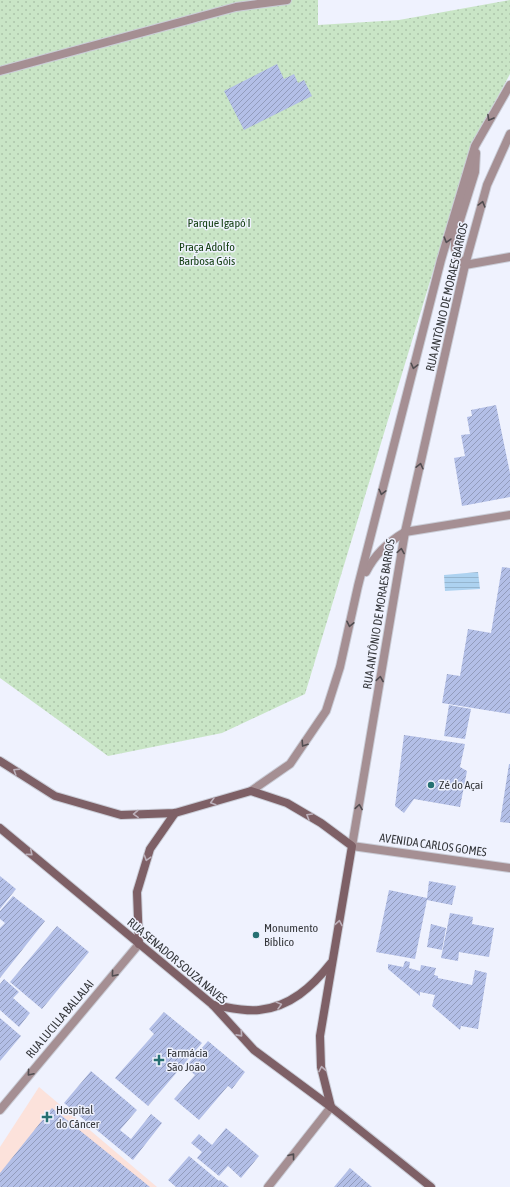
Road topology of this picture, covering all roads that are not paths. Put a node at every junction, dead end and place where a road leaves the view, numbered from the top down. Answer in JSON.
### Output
{"nodes":[{"id":1,"x":287,"y":0,"type":"edge"},
{"id":2,"x":0,"y":70,"type":"edge"},
{"id":3,"x":510,"y":85,"type":"edge"},
{"id":4,"x":510,"y":134,"type":"edge"},
{"id":5,"x":475,"y":146,"type":"junction"},
{"id":6,"x":510,"y":258,"type":"edge"},
{"id":7,"x":465,"y":265,"type":"junction"},
{"id":8,"x":510,"y":515,"type":"edge"},
{"id":9,"x":405,"y":532,"type":"junction"},
{"id":10,"x":358,"y":586,"type":"junction"},
{"id":11,"x":0,"y":762,"type":"edge"},
{"id":12,"x":251,"y":791,"type":"junction"},
{"id":13,"x":175,"y":813,"type":"junction"},
{"id":14,"x":0,"y":828,"type":"edge"},
{"id":15,"x":352,"y":846,"type":"junction"},
{"id":16,"x":510,"y":868,"type":"edge"},
{"id":17,"x":139,"y":944,"type":"junction"},
{"id":18,"x":332,"y":962,"type":"junction"},
{"id":19,"x":213,"y":1005,"type":"junction"},
{"id":20,"x":331,"y":1107,"type":"junction"},
{"id":21,"x":0,"y":1110,"type":"edge"},
{"id":22,"x":268,"y":1187,"type":"edge"},
{"id":23,"x":431,"y":1187,"type":"edge"}],
"edges":[{"from":1,"to":2,"type":"street"},
{"from":3,"to":5,"type":"street","name":"RUA ANTÔNIO DE MORAES BARROS","one_way":true},
{"from":7,"to":4,"type":"street","name":"RUA ANTÔNIO DE MORAES BARROS","one_way":true},
{"from":5,"to":7,"type":"street"},
{"from":5,"to":10,"type":"street","name":"RUA ANTÔNIO DE MORAES BARROS","one_way":true},
{"from":6,"to":7,"type":"street"},
{"from":9,"to":7,"type":"street","name":"RUA ANTÔNIO DE MORAES BARROS","one_way":true},
{"from":8,"to":9,"type":"street"},
{"from":9,"to":10,"type":"street"},
{"from":15,"to":9,"type":"street","name":"RUA ANTÔNIO DE MORAES BARROS","one_way":true},
{"from":10,"to":12,"type":"street","name":"RUA ANTÔNIO DE MORAES BARROS","one_way":true},
{"from":13,"to":11,"type":"main road","one_way":true},
{"from":12,"to":13,"type":"main road","one_way":true},
{"from":15,"to":12,"type":"main road","one_way":true},
{"from":13,"to":17,"type":"main road","one_way":true},
{"from":14,"to":17,"type":"main road","name":"RUA SENADOR SOUZA NAVES","one_way":true},
{"from":15,"to":16,"type":"street","name":"AVENIDA CARLOS GOMES"},
{"from":18,"to":15,"type":"main road","name":"RUA ANTÔNIO DE MORAES BARROS","one_way":true},
{"from":17,"to":19,"type":"main road","name":"RUA SENADOR SOUZA NAVES"},
{"from":17,"to":21,"type":"street","name":"RUA LUCILLA BALLALAI","one_way":true},
{"from":19,"to":18,"type":"main road","one_way":true},
{"from":20,"to":18,"type":"main road","name":"RUA ANTÔNIO DE MORAES BARROS","one_way":true},
{"from":19,"to":20,"type":"main road","name":"RUA SENADOR SOUZA NAVES","one_way":true},
{"from":22,"to":20,"type":"street","one_way":true},
{"from":20,"to":23,"type":"main road","name":"RUA SENADOR SOUZA NAVES"}]}
